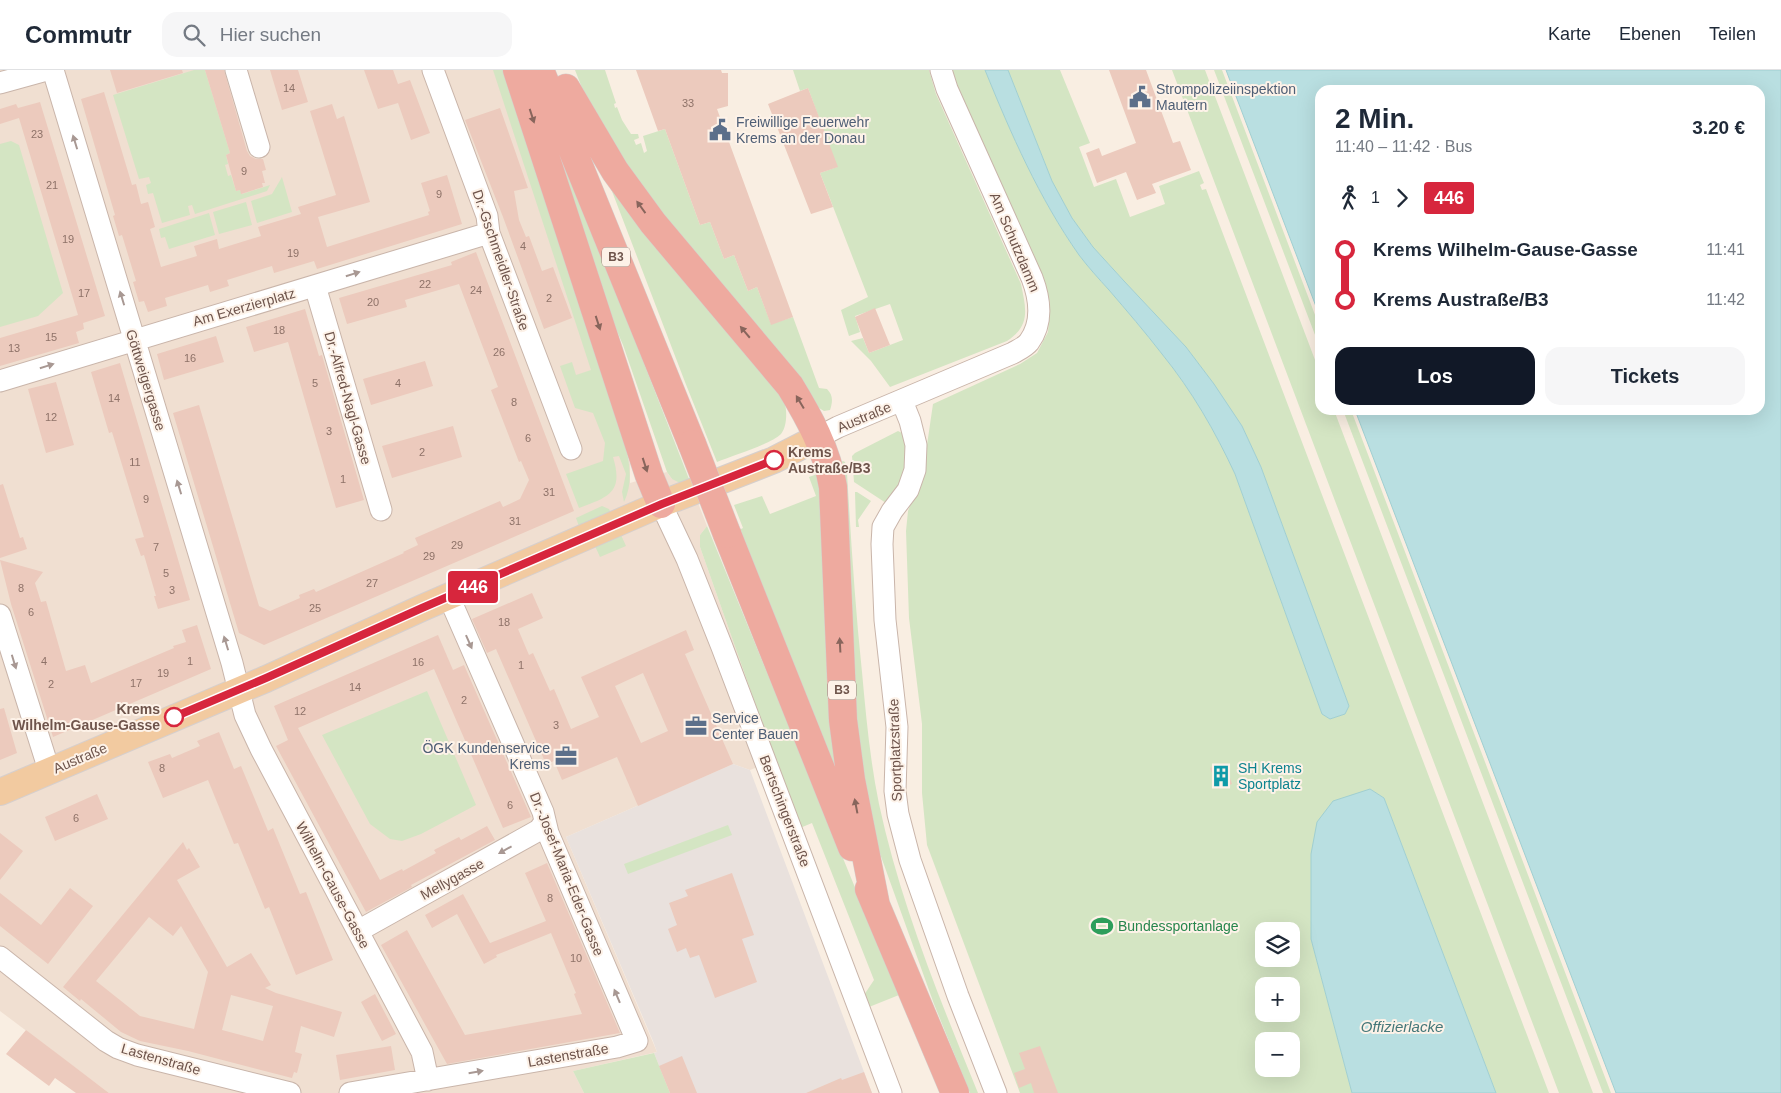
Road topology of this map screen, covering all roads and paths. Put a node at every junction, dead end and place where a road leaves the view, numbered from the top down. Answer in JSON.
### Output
{"nodes":[{"id":1,"x":47,"y":70,"type":"edge"},
{"id":2,"x":53,"y":70,"type":"edge"},
{"id":3,"x":236,"y":70,"type":"edge"},
{"id":4,"x":433,"y":70,"type":"edge"},
{"id":5,"x":517,"y":70,"type":"edge"},
{"id":6,"x":540,"y":70,"type":"edge"},
{"id":7,"x":941,"y":70,"type":"edge"},
{"id":8,"x":562,"y":79,"type":"edge"},
{"id":9,"x":0,"y":84,"type":"edge"},
{"id":10,"x":259,"y":147,"type":"dead end"},
{"id":11,"x":489,"y":233,"type":"junction"},
{"id":12,"x":315,"y":286,"type":"junction"},
{"id":13,"x":134,"y":339,"type":"junction"},
{"id":14,"x":0,"y":381,"type":"edge"},
{"id":15,"x":902,"y":401,"type":"junction"},
{"id":16,"x":817,"y":438,"type":"junction"},
{"id":17,"x":692,"y":444,"type":"junction"},
{"id":18,"x":571,"y":449,"type":"dead end"},
{"id":19,"x":662,"y":504,"type":"junction"},
{"id":20,"x":381,"y":510,"type":"dead end"},
{"id":21,"x":449,"y":597,"type":"junction"},
{"id":22,"x":0,"y":615,"type":"edge"},
{"id":23,"x":239,"y":690,"type":"junction"},
{"id":24,"x":49,"y":770,"type":"junction"},
{"id":25,"x":0,"y":792,"type":"edge"},
{"id":26,"x":544,"y":823,"type":"junction"},
{"id":27,"x":876,"y":906,"type":"junction"},
{"id":28,"x":358,"y":931,"type":"junction"},
{"id":29,"x":0,"y":957,"type":"edge"},
{"id":30,"x":637,"y":1041,"type":"joint"},
{"id":31,"x":428,"y":1080,"type":"junction"},
{"id":32,"x":290,"y":1093,"type":"edge"},
{"id":33,"x":350,"y":1093,"type":"edge"},
{"id":34,"x":891,"y":1093,"type":"edge"},
{"id":35,"x":955,"y":1093,"type":"edge"},
{"id":36,"x":996,"y":1093,"type":"edge"}],
"edges":[{"from":1,"to":9,"type":"street"},
{"from":13,"to":2,"type":"street","name":"Göttweigergasse","one_way":true},
{"from":3,"to":10,"type":"street"},
{"from":4,"to":11,"type":"street","name":"Dr.-Gschmeidler-Straße"},
{"from":5,"to":19,"type":"highway","one_way":true},
{"from":6,"to":17,"type":"highway","number":"B3"},
{"from":7,"to":15,"type":"street","name":"Am Schutzdamm"},
{"from":16,"to":8,"type":"highway","one_way":true},
{"from":8,"to":17,"type":"highway","number":"B3"},
{"from":12,"to":11,"type":"street","name":"Am Exerzierplatz","one_way":true},
{"from":11,"to":18,"type":"street","name":"Dr.-Gschmeidler-Straße"},
{"from":12,"to":13,"type":"street","name":"Am Exerzierplatz"},
{"from":12,"to":20,"type":"street","name":"Dr.-Alfred-Nagl-Gasse"},
{"from":14,"to":13,"type":"street","name":"Am Exerzierplatz","one_way":true},
{"from":23,"to":13,"type":"street","name":"Göttweigergasse","one_way":true},
{"from":15,"to":16,"type":"street","name":"Austraße"},
{"from":15,"to":36,"type":"street","name":"Sportplatzstraße"},
{"from":16,"to":19,"type":"main road","name":"Austraße"},
{"from":27,"to":16,"type":"highway","number":"B3","one_way":true},
{"from":17,"to":27,"type":"highway","number":"B3","bridge":true},
{"from":19,"to":21,"type":"main road","name":"Austraße"},
{"from":19,"to":34,"type":"street","name":"Bertschingerstraße"},
{"from":21,"to":23,"type":"main road","name":"Austraße"},
{"from":21,"to":26,"type":"street","name":"Dr.-Josef-Maria-Eder-Gasse","one_way":true},
{"from":22,"to":24,"type":"street","one_way":true},
{"from":23,"to":24,"type":"main road","name":"Austraße"},
{"from":23,"to":28,"type":"street","name":"Wilhelm-Gause-Gasse"},
{"from":24,"to":25,"type":"main road","name":"Austraße"},
{"from":26,"to":28,"type":"street","name":"Mellygasse","one_way":true},
{"from":30,"to":26,"type":"street","name":"Dr.-Josef-Maria-Eder-Gasse","one_way":true},
{"from":27,"to":35,"type":"highway","number":"B3"},
{"from":28,"to":31,"type":"street","name":"Wilhelm-Gause-Gasse"},
{"from":29,"to":32,"type":"street","name":"Lastenstraße"},
{"from":31,"to":30,"type":"street","name":"Lastenstraße","one_way":true},
{"from":31,"to":33,"type":"street","name":"Lastenstraße"}]}
